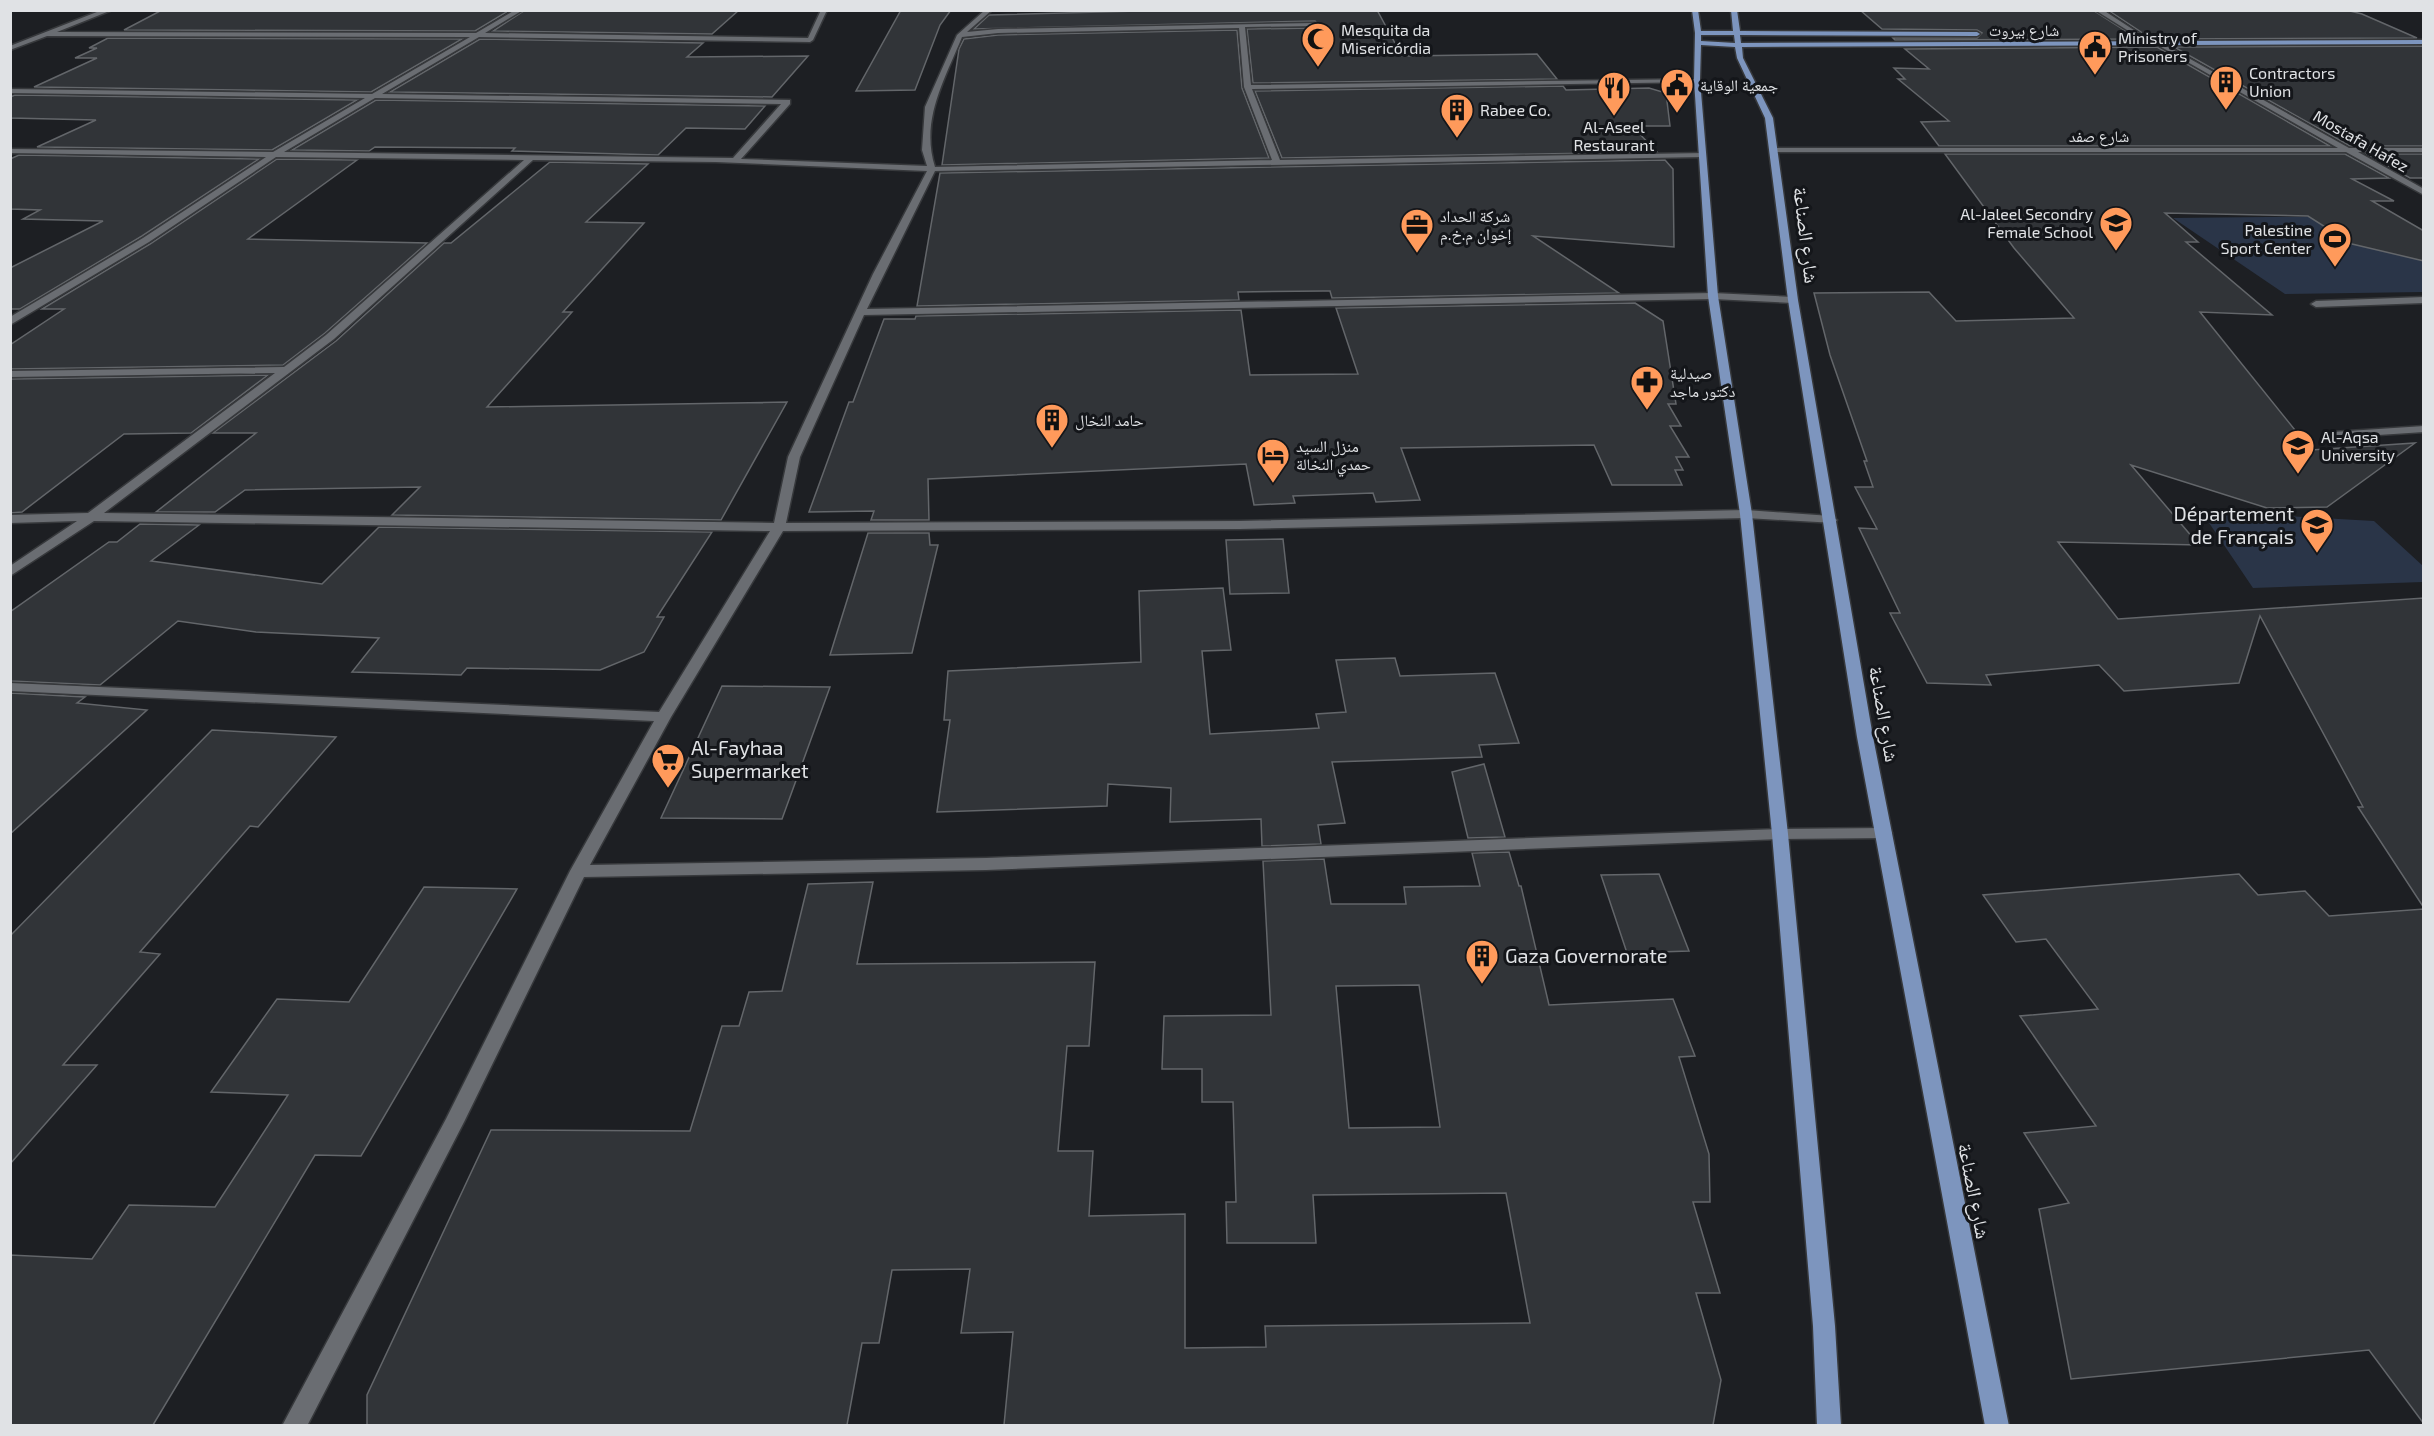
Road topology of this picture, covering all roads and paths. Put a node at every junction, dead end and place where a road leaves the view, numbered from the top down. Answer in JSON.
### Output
{"nodes":[{"id":1,"x":109,"y":10,"type":"edge"},
{"id":2,"x":520,"y":10,"type":"edge"},
{"id":3,"x":824,"y":10,"type":"edge"},
{"id":4,"x":989,"y":10,"type":"edge"},
{"id":5,"x":1695,"y":10,"type":"edge"},
{"id":6,"x":1734,"y":10,"type":"edge"},
{"id":7,"x":2098,"y":10,"type":"edge"},
{"id":8,"x":1313,"y":24,"type":"dead end"},
{"id":9,"x":1242,"y":27,"type":"junction"},
{"id":10,"x":46,"y":34,"type":"junction"},
{"id":11,"x":1984,"y":34,"type":"dead end"},
{"id":12,"x":2125,"y":34,"type":"dead end"},
{"id":13,"x":2137,"y":34,"type":"junction"},
{"id":14,"x":2149,"y":34,"type":"dead end"},
{"id":15,"x":478,"y":35,"type":"junction"},
{"id":16,"x":960,"y":35,"type":"junction"},
{"id":17,"x":1698,"y":38,"type":"junction"},
{"id":18,"x":1738,"y":40,"type":"junction"},
{"id":19,"x":2424,"y":42,"type":"edge"},
{"id":20,"x":2158,"y":43,"type":"junction"},
{"id":21,"x":10,"y":48,"type":"edge"},
{"id":22,"x":1697,"y":80,"type":"junction"},
{"id":23,"x":1248,"y":87,"type":"junction"},
{"id":24,"x":10,"y":91,"type":"edge"},
{"id":25,"x":371,"y":97,"type":"junction"},
{"id":26,"x":1774,"y":150,"type":"junction"},
{"id":27,"x":2424,"y":150,"type":"edge"},
{"id":28,"x":10,"y":151,"type":"edge"},
{"id":29,"x":33,"y":151,"type":"junction"},
{"id":30,"x":2353,"y":151,"type":"junction"},
{"id":31,"x":275,"y":154,"type":"junction"},
{"id":32,"x":1702,"y":155,"type":"junction"},
{"id":33,"x":530,"y":159,"type":"junction"},
{"id":34,"x":10,"y":161,"type":"edge"},
{"id":35,"x":735,"y":161,"type":"junction"},
{"id":36,"x":1277,"y":163,"type":"junction"},
{"id":37,"x":932,"y":169,"type":"junction"},
{"id":38,"x":2424,"y":193,"type":"edge"},
{"id":39,"x":1713,"y":296,"type":"junction"},
{"id":40,"x":1793,"y":300,"type":"junction"},
{"id":41,"x":2424,"y":300,"type":"edge"},
{"id":42,"x":2316,"y":304,"type":"dead end"},
{"id":43,"x":10,"y":309,"type":"edge"},
{"id":44,"x":30,"y":309,"type":"junction"},
{"id":45,"x":861,"y":312,"type":"junction"},
{"id":46,"x":10,"y":322,"type":"edge"},
{"id":47,"x":288,"y":370,"type":"junction"},
{"id":48,"x":10,"y":374,"type":"edge"},
{"id":49,"x":2424,"y":429,"type":"edge"},
{"id":50,"x":2333,"y":435,"type":"dead end"},
{"id":51,"x":1746,"y":514,"type":"junction"},
{"id":52,"x":91,"y":517,"type":"junction"},
{"id":53,"x":10,"y":519,"type":"edge"},
{"id":54,"x":1831,"y":520,"type":"junction"},
{"id":55,"x":779,"y":527,"type":"junction"},
{"id":56,"x":10,"y":572,"type":"edge"},
{"id":57,"x":10,"y":687,"type":"edge"},
{"id":58,"x":664,"y":717,"type":"junction"},
{"id":59,"x":1884,"y":833,"type":"junction"},
{"id":60,"x":1780,"y":834,"type":"junction"},
{"id":61,"x":578,"y":871,"type":"junction"},
{"id":62,"x":294,"y":1425,"type":"edge"},
{"id":63,"x":1829,"y":1425,"type":"edge"},
{"id":64,"x":1997,"y":1425,"type":"edge"}],
"edges":[{"from":1,"to":10,"type":"street"},
{"from":2,"to":15,"type":"street"},
{"from":3,"to":15,"type":"street"},
{"from":4,"to":16,"type":"street"},
{"from":5,"to":17,"type":"main road"},
{"from":6,"to":18,"type":"main road","name":"شارع الصناعة"},
{"from":7,"to":13,"type":"street"},
{"from":8,"to":9,"type":"street"},
{"from":9,"to":16,"type":"street"},
{"from":9,"to":23,"type":"street"},
{"from":10,"to":15,"type":"street"},
{"from":10,"to":21,"type":"street"},
{"from":11,"to":18,"type":"main road","name":"شارع بيروت"},
{"from":12,"to":13,"type":"main road"},
{"from":13,"to":14,"type":"main road"},
{"from":15,"to":25,"type":"street"},
{"from":16,"to":37,"type":"street"},
{"from":17,"to":18,"type":"main road","name":"شارع بيروت"},
{"from":17,"to":18,"type":"main road","name":"شارع بيروت"},
{"from":17,"to":22,"type":"main road"},
{"from":18,"to":20,"type":"main road","name":"شارع بيروت"},
{"from":18,"to":26,"type":"main road","name":"شارع الصناعة"},
{"from":19,"to":20,"type":"main road","name":"شارع بيروت"},
{"from":20,"to":30,"type":"street","name":"Mostafa Hafez"},
{"from":22,"to":23,"type":"street"},
{"from":22,"to":32,"type":"main road"},
{"from":23,"to":36,"type":"street"},
{"from":24,"to":25,"type":"street"},
{"from":25,"to":31,"type":"street"},
{"from":25,"to":35,"type":"street"},
{"from":26,"to":30,"type":"street","name":"شارع صفد"},
{"from":26,"to":40,"type":"main road","name":"شارع الصناعة"},
{"from":27,"to":30,"type":"street","name":"شارع صفد"},
{"from":28,"to":29,"type":"street"},
{"from":29,"to":31,"type":"street"},
{"from":29,"to":34,"type":"street"},
{"from":30,"to":38,"type":"street","name":"Mostafa Hafez"},
{"from":31,"to":33,"type":"street"},
{"from":31,"to":44,"type":"street"},
{"from":32,"to":36,"type":"street"},
{"from":32,"to":39,"type":"main road"},
{"from":33,"to":35,"type":"street"},
{"from":33,"to":47,"type":"street"},
{"from":35,"to":37,"type":"street"},
{"from":36,"to":37,"type":"street"},
{"from":37,"to":45,"type":"street"},
{"from":39,"to":40,"type":"street"},
{"from":39,"to":45,"type":"street"},
{"from":39,"to":51,"type":"main road"},
{"from":40,"to":54,"type":"main road","name":"شارع الصناعة"},
{"from":41,"to":42,"type":"street"},
{"from":43,"to":44,"type":"street"},
{"from":44,"to":46,"type":"street"},
{"from":45,"to":55,"type":"street"},
{"from":47,"to":48,"type":"street"},
{"from":47,"to":52,"type":"street"},
{"from":49,"to":50,"type":"street"},
{"from":51,"to":54,"type":"street"},
{"from":51,"to":55,"type":"street"},
{"from":51,"to":60,"type":"main road"},
{"from":52,"to":53,"type":"street"},
{"from":52,"to":55,"type":"street"},
{"from":52,"to":56,"type":"street"},
{"from":54,"to":59,"type":"main road","name":"شارع الصناعة"},
{"from":55,"to":58,"type":"street"},
{"from":57,"to":58,"type":"street"},
{"from":58,"to":61,"type":"street"},
{"from":59,"to":60,"type":"street"},
{"from":59,"to":64,"type":"main road","name":"شارع الصناعة"},
{"from":60,"to":61,"type":"street"},
{"from":60,"to":63,"type":"main road"},
{"from":61,"to":62,"type":"street"}]}
